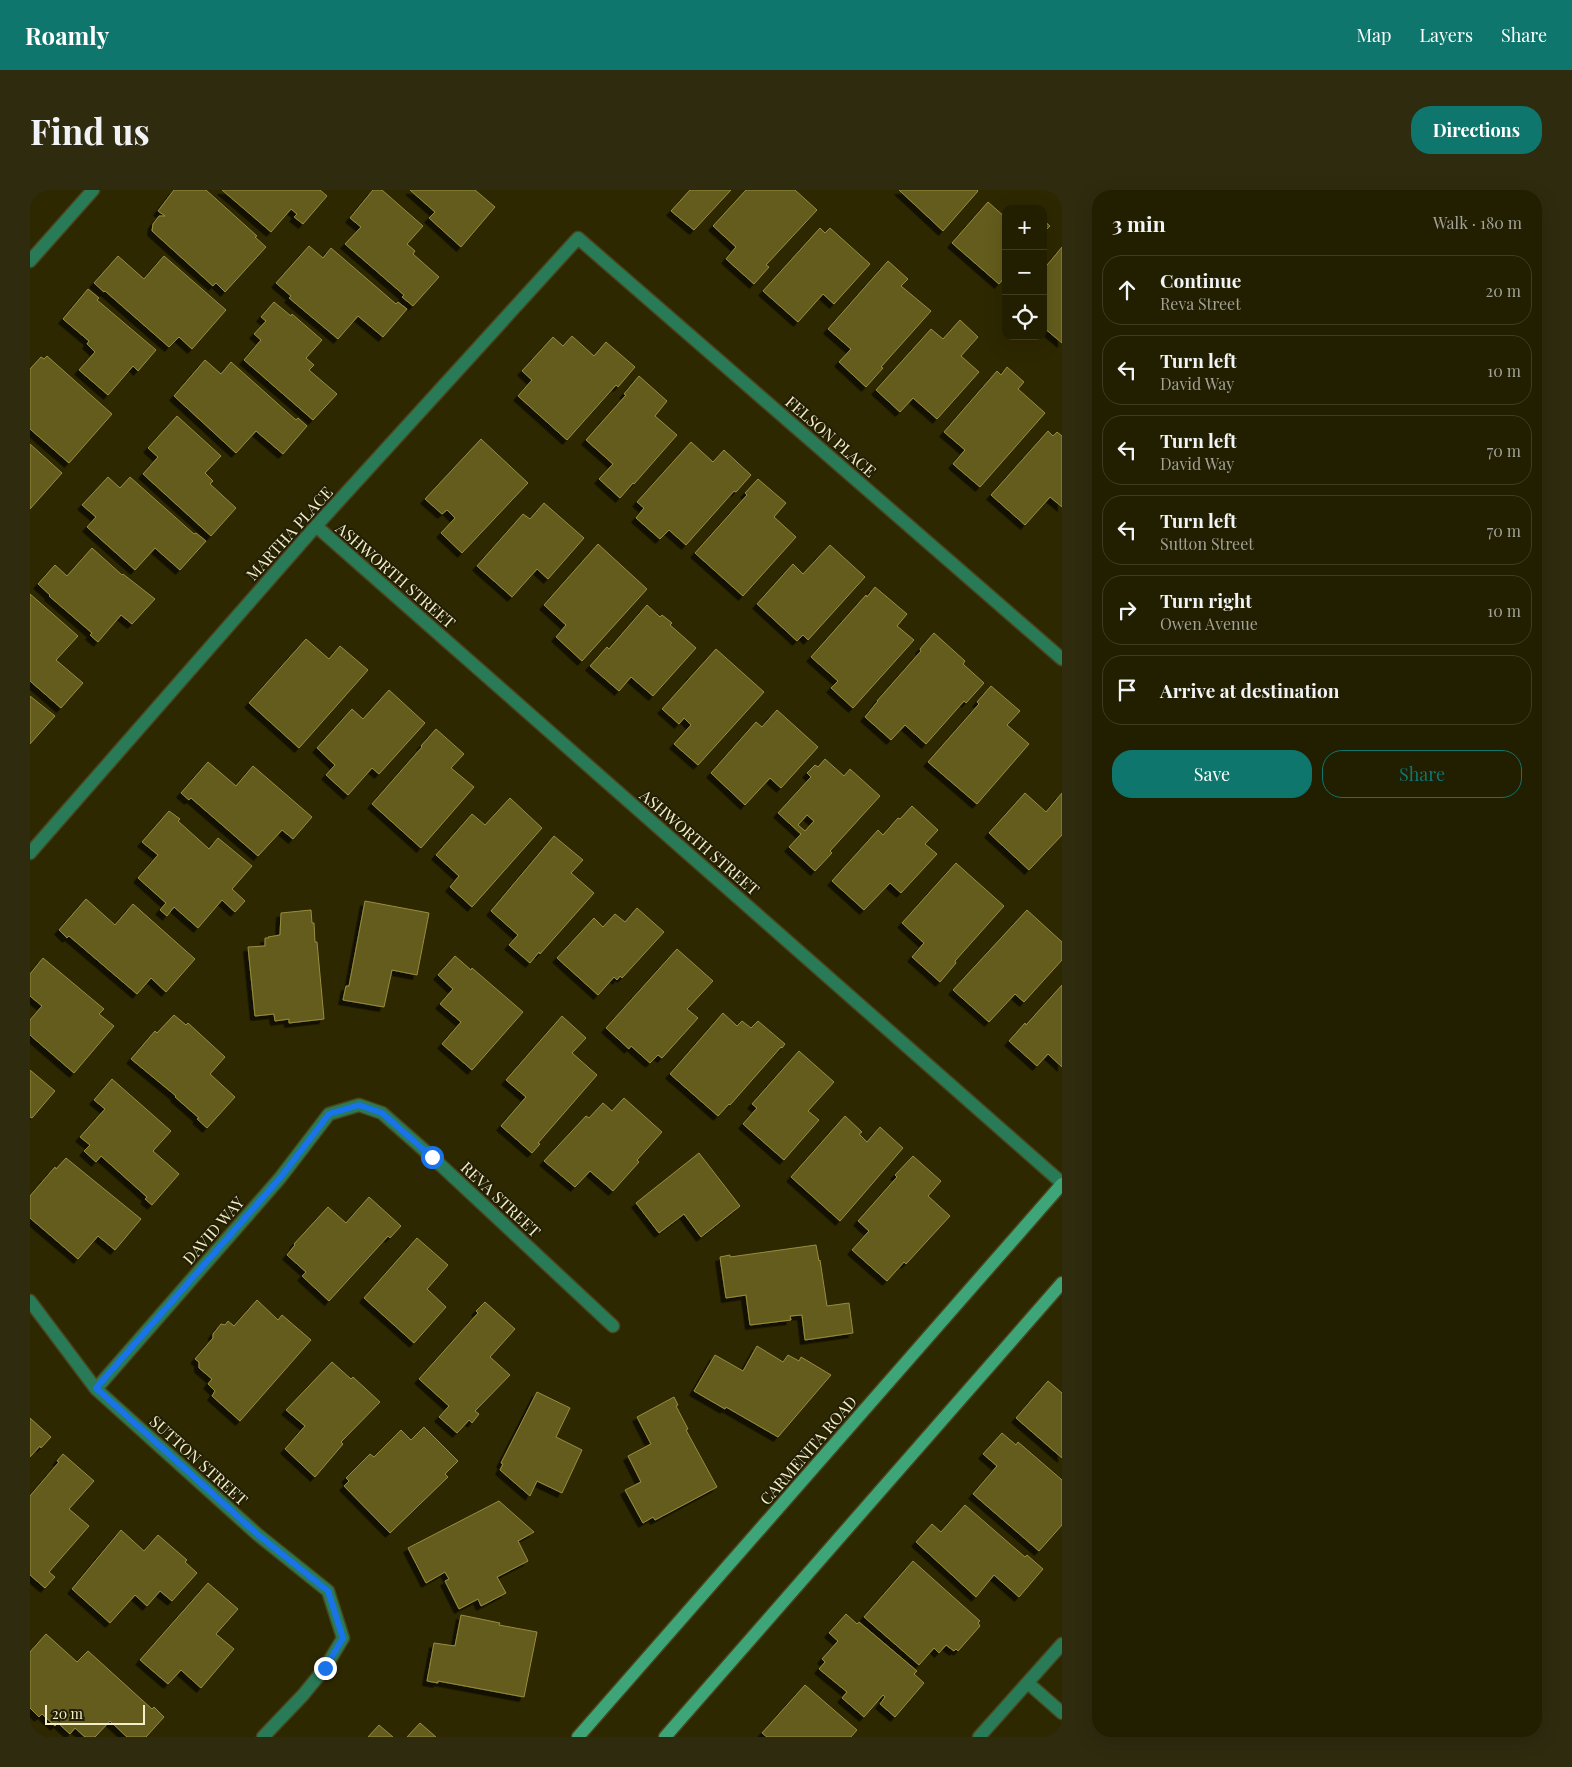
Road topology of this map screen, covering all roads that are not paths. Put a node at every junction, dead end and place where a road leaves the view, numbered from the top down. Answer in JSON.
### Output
{"nodes":[{"id":1,"x":92,"y":190,"type":"edge"},
{"id":2,"x":578,"y":238,"type":"joint"},
{"id":3,"x":30,"y":260,"type":"edge"},
{"id":4,"x":316,"y":526,"type":"junction"},
{"id":5,"x":1062,"y":659,"type":"edge"},
{"id":6,"x":30,"y":853,"type":"edge"},
{"id":7,"x":359,"y":1105,"type":"joint"},
{"id":8,"x":1062,"y":1184,"type":"edge"},
{"id":9,"x":1062,"y":1283,"type":"edge"},
{"id":10,"x":30,"y":1301,"type":"edge"},
{"id":11,"x":613,"y":1326,"type":"dead end"},
{"id":12,"x":96,"y":1388,"type":"junction"},
{"id":13,"x":1062,"y":1644,"type":"edge"},
{"id":14,"x":1028,"y":1683,"type":"junction"},
{"id":15,"x":1062,"y":1713,"type":"edge"},
{"id":16,"x":263,"y":1737,"type":"edge"},
{"id":17,"x":578,"y":1737,"type":"edge"},
{"id":18,"x":665,"y":1737,"type":"edge"},
{"id":19,"x":979,"y":1737,"type":"edge"}],
"edges":[{"from":1,"to":3,"type":"street"},
{"from":2,"to":4,"type":"street","name":"MARTHA PLACE"},
{"from":2,"to":5,"type":"street","name":"FELSON PLACE"},
{"from":4,"to":6,"type":"street","name":"MARTHA PLACE"},
{"from":4,"to":8,"type":"street","name":"ASHWORTH STREET"},
{"from":7,"to":11,"type":"street","name":"REVA STREET"},
{"from":7,"to":12,"type":"street","name":"DAVID WAY"},
{"from":8,"to":17,"type":"main road","name":"CARMENITA ROAD"},
{"from":9,"to":18,"type":"main road"},
{"from":10,"to":12,"type":"street","name":"SUTTON STREET"},
{"from":12,"to":16,"type":"street","name":"SUTTON STREET"},
{"from":13,"to":14,"type":"street"},
{"from":14,"to":15,"type":"street"},
{"from":14,"to":19,"type":"street"}]}
